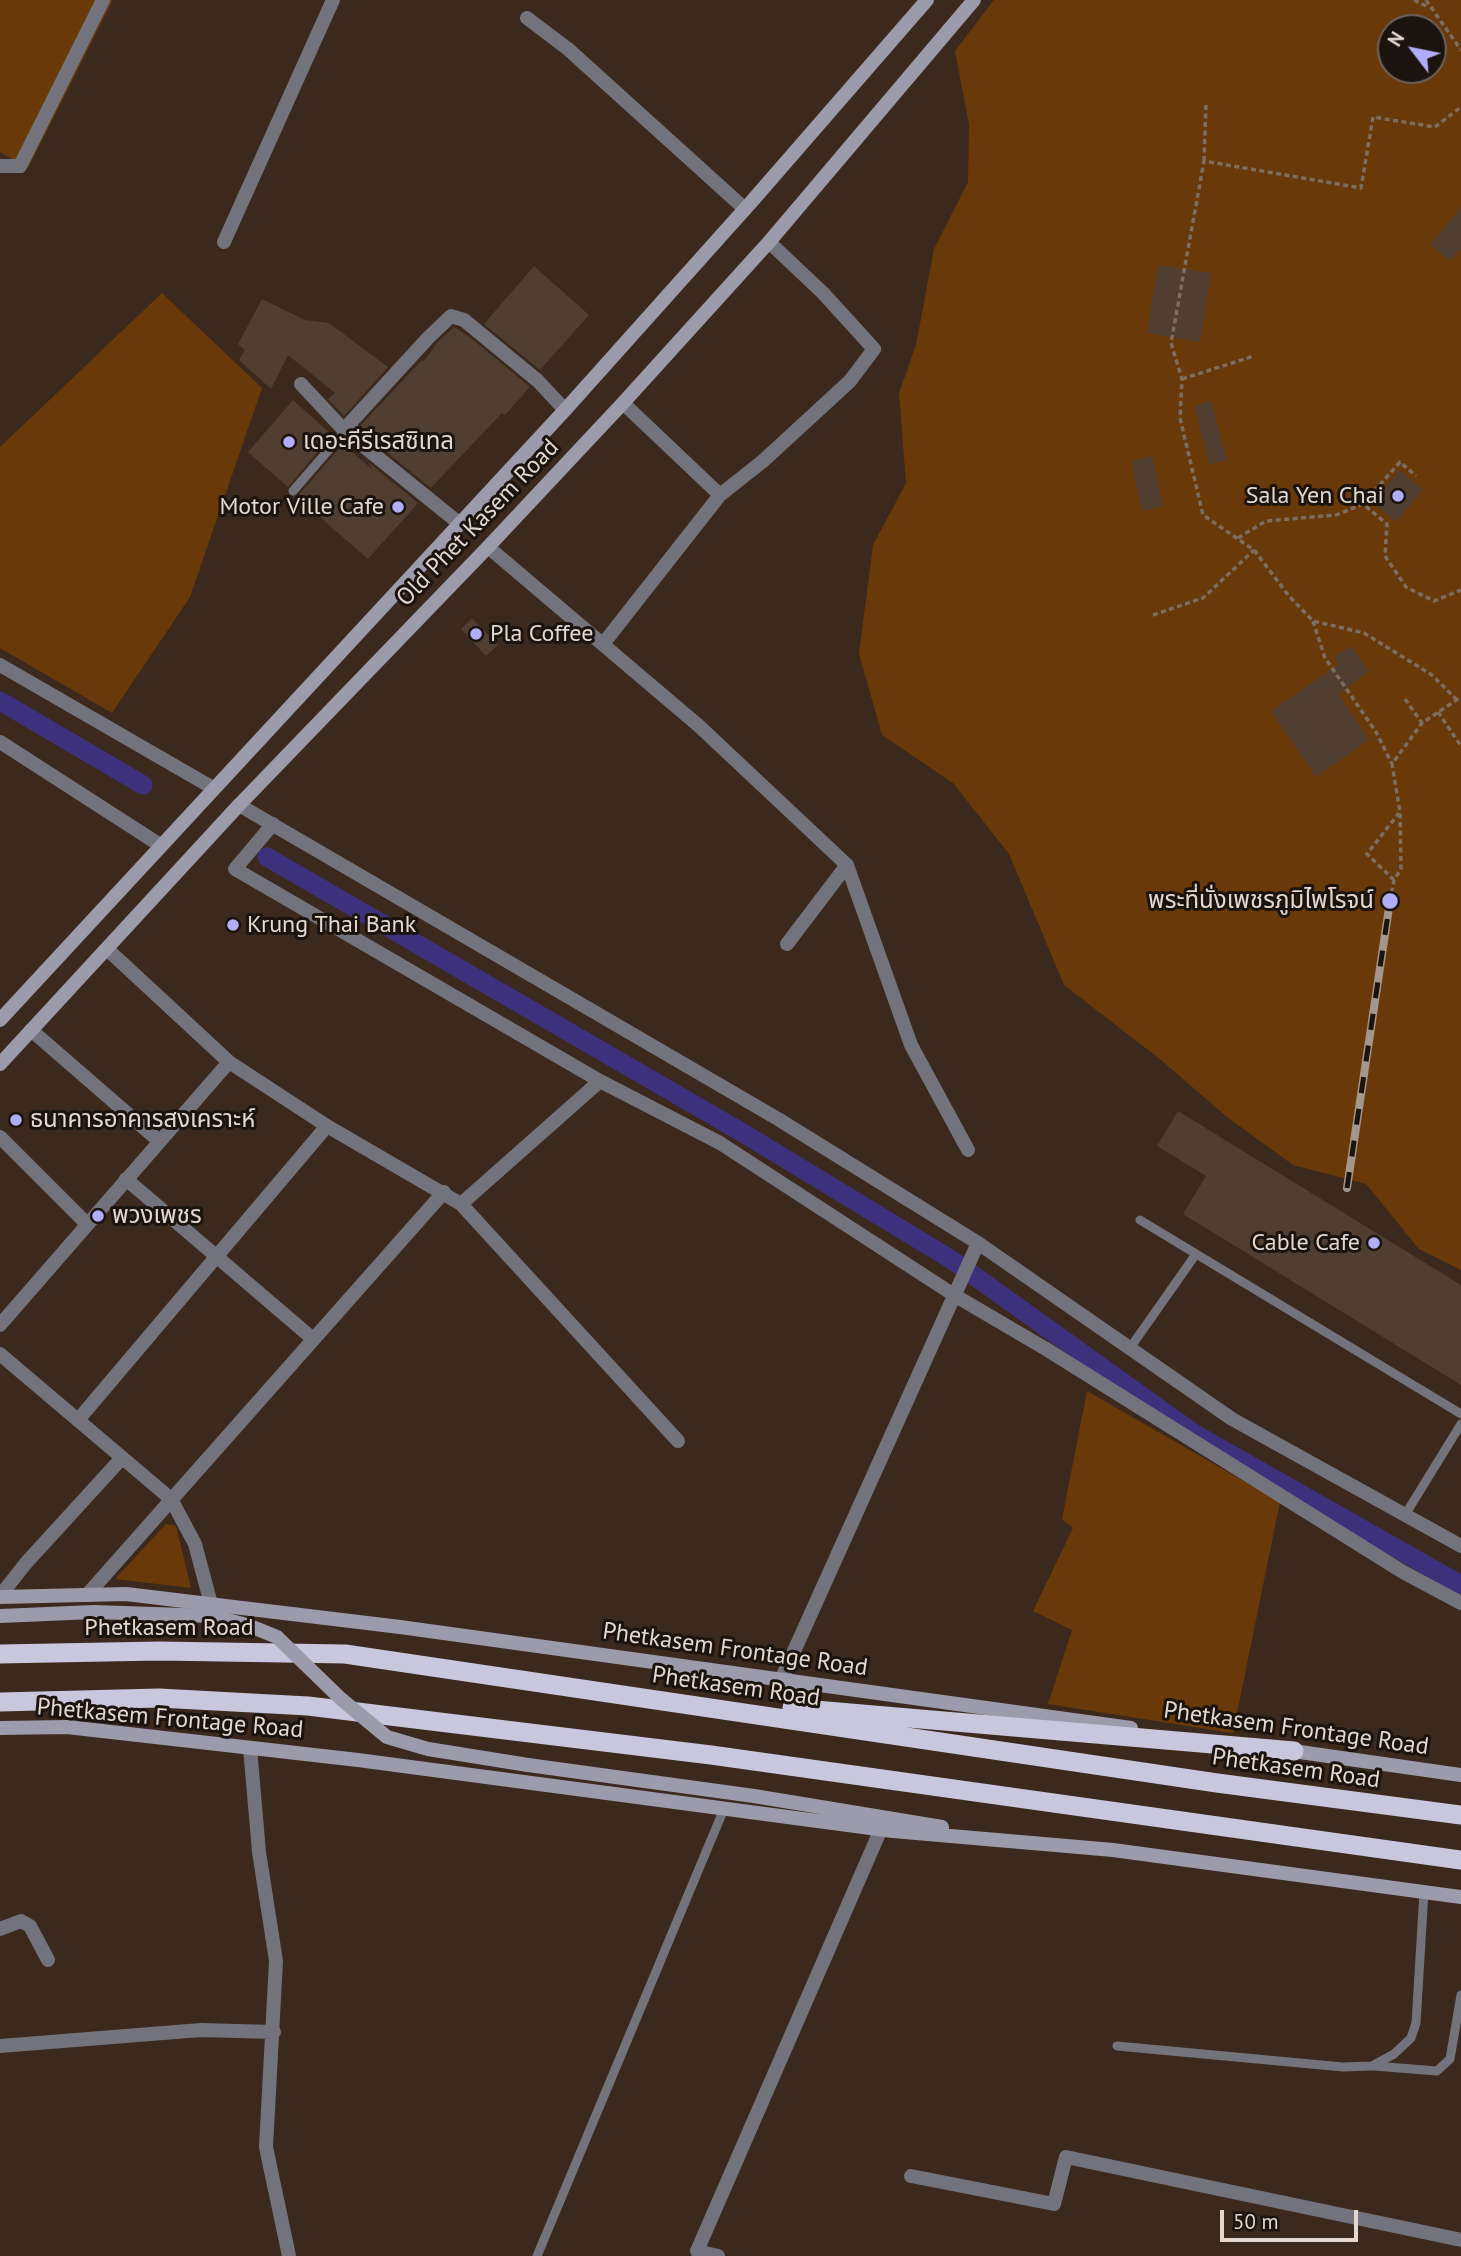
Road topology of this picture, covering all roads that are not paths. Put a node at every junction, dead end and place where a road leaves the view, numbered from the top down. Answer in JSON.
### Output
{"nodes":[{"id":1,"x":103,"y":0,"type":"edge"},
{"id":2,"x":333,"y":0,"type":"edge"},
{"id":3,"x":927,"y":0,"type":"edge"},
{"id":4,"x":974,"y":0,"type":"edge"},
{"id":5,"x":527,"y":18,"type":"dead end"},
{"id":6,"x":0,"y":166,"type":"edge"},
{"id":7,"x":745,"y":209,"type":"junction"},
{"id":8,"x":224,"y":242,"type":"dead end"},
{"id":9,"x":769,"y":242,"type":"junction"},
{"id":10,"x":301,"y":384,"type":"dead end"},
{"id":11,"x":623,"y":403,"type":"junction"},
{"id":12,"x":565,"y":410,"type":"junction"},
{"id":13,"x":350,"y":431,"type":"junction"},
{"id":14,"x":293,"y":491,"type":"dead end"},
{"id":15,"x":720,"y":495,"type":"junction"},
{"id":16,"x":460,"y":524,"type":"junction"},
{"id":17,"x":488,"y":547,"type":"junction"},
{"id":18,"x":603,"y":644,"type":"junction"},
{"id":19,"x":0,"y":664,"type":"edge"},
{"id":20,"x":0,"y":742,"type":"edge"},
{"id":21,"x":213,"y":788,"type":"junction"},
{"id":22,"x":239,"y":805,"type":"junction"},
{"id":23,"x":273,"y":824,"type":"junction"},
{"id":24,"x":160,"y":845,"type":"junction"},
{"id":25,"x":847,"y":865,"type":"junction"},
{"id":26,"x":787,"y":944,"type":"dead end"},
{"id":27,"x":107,"y":949,"type":"junction"},
{"id":28,"x":0,"y":1020,"type":"edge"},
{"id":29,"x":31,"y":1030,"type":"junction"},
{"id":30,"x":229,"y":1062,"type":"junction"},
{"id":31,"x":0,"y":1064,"type":"edge"},
{"id":32,"x":600,"y":1081,"type":"junction"},
{"id":33,"x":327,"y":1126,"type":"junction"},
{"id":34,"x":0,"y":1137,"type":"edge"},
{"id":35,"x":159,"y":1142,"type":"junction"},
{"id":36,"x":968,"y":1150,"type":"dead end"},
{"id":37,"x":126,"y":1179,"type":"junction"},
{"id":38,"x":444,"y":1192,"type":"junction"},
{"id":39,"x":461,"y":1204,"type":"junction"},
{"id":40,"x":1140,"y":1220,"type":"dead end"},
{"id":41,"x":87,"y":1224,"type":"junction"},
{"id":42,"x":975,"y":1248,"type":"junction"},
{"id":43,"x":1196,"y":1254,"type":"junction"},
{"id":44,"x":217,"y":1256,"type":"junction"},
{"id":45,"x":957,"y":1289,"type":"junction"},
{"id":46,"x":0,"y":1325,"type":"edge"},
{"id":47,"x":313,"y":1339,"type":"junction"},
{"id":48,"x":1130,"y":1348,"type":"junction"},
{"id":49,"x":0,"y":1354,"type":"edge"},
{"id":50,"x":1461,"y":1414,"type":"edge"},
{"id":51,"x":78,"y":1420,"type":"junction"},
{"id":52,"x":1461,"y":1424,"type":"edge"},
{"id":53,"x":678,"y":1441,"type":"dead end"},
{"id":54,"x":121,"y":1458,"type":"junction"},
{"id":55,"x":171,"y":1499,"type":"junction"},
{"id":56,"x":1405,"y":1515,"type":"junction"},
{"id":57,"x":1461,"y":1546,"type":"edge"},
{"id":58,"x":87,"y":1595,"type":"junction"},
{"id":59,"x":0,"y":1597,"type":"edge"},
{"id":60,"x":1461,"y":1603,"type":"edge"},
{"id":61,"x":211,"y":1604,"type":"junction"},
{"id":62,"x":0,"y":1616,"type":"edge"},
{"id":63,"x":0,"y":1654,"type":"edge"},
{"id":64,"x":781,"y":1680,"type":"junction"},
{"id":65,"x":599,"y":1692,"type":"junction"},
{"id":66,"x":0,"y":1702,"type":"edge"},
{"id":67,"x":0,"y":1728,"type":"edge"},
{"id":68,"x":250,"y":1748,"type":"junction"},
{"id":69,"x":1294,"y":1751,"type":"junction"},
{"id":70,"x":1461,"y":1775,"type":"edge"},
{"id":71,"x":724,"y":1809,"type":"junction"},
{"id":72,"x":1461,"y":1815,"type":"edge"},
{"id":73,"x":881,"y":1829,"type":"junction"},
{"id":74,"x":1113,"y":1850,"type":"junction"},
{"id":75,"x":1461,"y":1860,"type":"edge"},
{"id":76,"x":1424,"y":1892,"type":"junction"},
{"id":77,"x":1461,"y":1897,"type":"edge"},
{"id":78,"x":0,"y":1929,"type":"edge"},
{"id":79,"x":48,"y":1960,"type":"dead end"},
{"id":80,"x":1461,"y":1996,"type":"edge"},
{"id":81,"x":274,"y":2032,"type":"junction"},
{"id":82,"x":0,"y":2046,"type":"edge"},
{"id":83,"x":1116,"y":2046,"type":"dead end"},
{"id":84,"x":1372,"y":2066,"type":"junction"},
{"id":85,"x":911,"y":2176,"type":"dead end"},
{"id":86,"x":1461,"y":2239,"type":"edge"},
{"id":87,"x":696,"y":2254,"type":"edge"},
{"id":88,"x":289,"y":2256,"type":"edge"},
{"id":89,"x":537,"y":2256,"type":"edge"},
{"id":90,"x":718,"y":2256,"type":"edge"}],
"edges":[{"from":1,"to":6,"type":"street"},
{"from":2,"to":8,"type":"street"},
{"from":3,"to":7,"type":"main road","name":"Old Phet Kasem Road"},
{"from":4,"to":9,"type":"main road","name":"Old Phet Kasem Road"},
{"from":5,"to":7,"type":"street"},
{"from":7,"to":12,"type":"main road","name":"Old Phet Kasem Road"},
{"from":9,"to":11,"type":"main road","name":"Old Phet Kasem Road"},
{"from":9,"to":15,"type":"street"},
{"from":10,"to":13,"type":"street"},
{"from":11,"to":15,"type":"street"},
{"from":11,"to":17,"type":"main road","name":"Old Phet Kasem Road"},
{"from":12,"to":13,"type":"street"},
{"from":12,"to":16,"type":"main road","name":"Old Phet Kasem Road"},
{"from":13,"to":14,"type":"lane"},
{"from":13,"to":16,"type":"street"},
{"from":15,"to":18,"type":"street"},
{"from":16,"to":21,"type":"main road","name":"Old Phet Kasem Road"},
{"from":17,"to":18,"type":"street"},
{"from":17,"to":22,"type":"main road","name":"Old Phet Kasem Road"},
{"from":18,"to":25,"type":"street"},
{"from":19,"to":21,"type":"street"},
{"from":20,"to":24,"type":"street"},
{"from":21,"to":24,"type":"main road","name":"Old Phet Kasem Road"},
{"from":22,"to":23,"type":"street"},
{"from":22,"to":27,"type":"main road","name":"Old Phet Kasem Road"},
{"from":23,"to":32,"type":"street"},
{"from":23,"to":42,"type":"street"},
{"from":24,"to":28,"type":"main road","name":"Old Phet Kasem Road"},
{"from":25,"to":26,"type":"street"},
{"from":25,"to":36,"type":"street"},
{"from":27,"to":29,"type":"main road","name":"Old Phet Kasem Road"},
{"from":27,"to":30,"type":"street"},
{"from":29,"to":31,"type":"main road","name":"Old Phet Kasem Road"},
{"from":29,"to":35,"type":"street"},
{"from":30,"to":33,"type":"street"},
{"from":30,"to":35,"type":"street"},
{"from":32,"to":39,"type":"street"},
{"from":32,"to":45,"type":"street"},
{"from":33,"to":38,"type":"street"},
{"from":33,"to":44,"type":"street"},
{"from":34,"to":41,"type":"street"},
{"from":35,"to":37,"type":"street"},
{"from":37,"to":41,"type":"street"},
{"from":37,"to":44,"type":"street"},
{"from":38,"to":39,"type":"street"},
{"from":38,"to":47,"type":"street"},
{"from":39,"to":53,"type":"street"},
{"from":40,"to":43,"type":"lane"},
{"from":41,"to":46,"type":"street"},
{"from":42,"to":45,"type":"street"},
{"from":42,"to":48,"type":"street"},
{"from":43,"to":48,"type":"lane"},
{"from":43,"to":50,"type":"lane"},
{"from":44,"to":47,"type":"street"},
{"from":44,"to":51,"type":"street"},
{"from":45,"to":60,"type":"street"},
{"from":45,"to":64,"type":"street"},
{"from":47,"to":55,"type":"street"},
{"from":48,"to":56,"type":"street"},
{"from":49,"to":51,"type":"street"},
{"from":51,"to":54,"type":"street"},
{"from":52,"to":56,"type":"lane"},
{"from":54,"to":55,"type":"street"},
{"from":54,"to":59,"type":"street"},
{"from":55,"to":58,"type":"street"},
{"from":55,"to":61,"type":"street"},
{"from":56,"to":57,"type":"street"},
{"from":58,"to":59,"type":"main road","name":"Phetkasem Frontage Road"},
{"from":58,"to":61,"type":"main road","name":"Phetkasem Frontage Road"},
{"from":61,"to":64,"type":"main road","name":"Phetkasem Frontage Road"},
{"from":62,"to":74,"type":"main road","bridge":true},
{"from":63,"to":65,"type":"highway","name":"Phetkasem Road"},
{"from":64,"to":69,"type":"main road","name":"Phetkasem Frontage Road"},
{"from":65,"to":69,"type":"highway"},
{"from":65,"to":72,"type":"highway","name":"Phetkasem Road"},
{"from":66,"to":75,"type":"highway"},
{"from":67,"to":68,"type":"main road","name":"Phetkasem Frontage Road"},
{"from":68,"to":71,"type":"main road","name":"Phetkasem Frontage Road"},
{"from":68,"to":81,"type":"street"},
{"from":69,"to":70,"type":"main road","name":"Phetkasem Frontage Road"},
{"from":71,"to":73,"type":"main road","name":"Phetkasem Frontage Road"},
{"from":71,"to":89,"type":"lane"},
{"from":73,"to":74,"type":"main road","name":"Phetkasem Frontage Road"},
{"from":73,"to":87,"type":"street"},
{"from":74,"to":76,"type":"main road","name":"Phetkasem Frontage Road"},
{"from":76,"to":77,"type":"main road","name":"Phetkasem Frontage Road"},
{"from":76,"to":84,"type":"lane"},
{"from":78,"to":79,"type":"street"},
{"from":80,"to":84,"type":"lane"},
{"from":81,"to":82,"type":"street"},
{"from":81,"to":88,"type":"street"},
{"from":83,"to":84,"type":"lane"},
{"from":85,"to":86,"type":"street"},
{"from":87,"to":90,"type":"street"}]}
